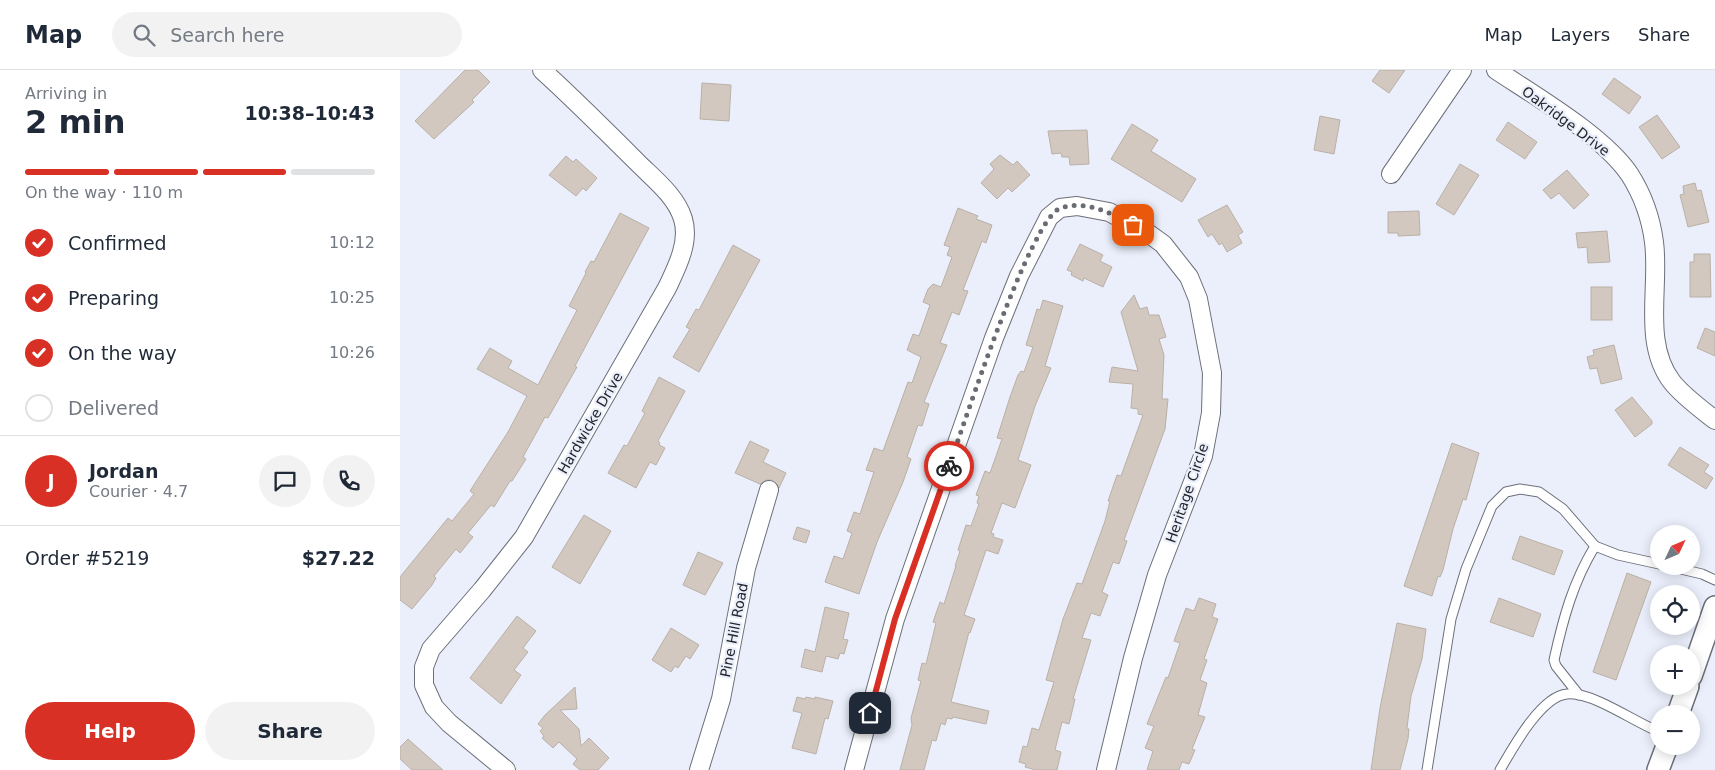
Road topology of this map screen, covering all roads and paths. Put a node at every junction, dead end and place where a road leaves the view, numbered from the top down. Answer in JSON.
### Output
{"nodes":[{"id":1,"x":542,"y":70,"type":"edge"},
{"id":2,"x":1462,"y":70,"type":"edge"},
{"id":3,"x":1496,"y":70,"type":"edge"},
{"id":4,"x":1391,"y":174,"type":"dead end"},
{"id":5,"x":1715,"y":420,"type":"edge"},
{"id":6,"x":769,"y":490,"type":"dead end"},
{"id":7,"x":1595,"y":546,"type":"junction"},
{"id":8,"x":1650,"y":562,"type":"edge"},
{"id":9,"x":1700,"y":574,"type":"edge"},
{"id":10,"x":1715,"y":580,"type":"edge"},
{"id":11,"x":1715,"y":607,"type":"edge"},
{"id":12,"x":1700,"y":650,"type":"edge"},
{"id":13,"x":1579,"y":695,"type":"junction"},
{"id":14,"x":1650,"y":727,"type":"edge"},
{"id":15,"x":1664,"y":755,"type":"edge"},
{"id":16,"x":506,"y":770,"type":"edge"},
{"id":17,"x":699,"y":770,"type":"edge"},
{"id":18,"x":854,"y":770,"type":"edge"},
{"id":19,"x":1106,"y":770,"type":"edge"},
{"id":20,"x":1427,"y":770,"type":"edge"},
{"id":21,"x":1500,"y":770,"type":"edge"},
{"id":22,"x":1658,"y":770,"type":"edge"}],
"edges":[{"from":1,"to":16,"type":"street","name":"Hardwicke Drive"},
{"from":2,"to":4,"type":"street"},
{"from":3,"to":5,"type":"street","name":"Oakridge Drive"},
{"from":6,"to":17,"type":"street","name":"Pine Hill Road"},
{"from":7,"to":8,"type":"lane"},
{"from":7,"to":13,"type":"lane"},
{"from":7,"to":20,"type":"lane"},
{"from":9,"to":10,"type":"lane"},
{"from":11,"to":12,"type":"street"},
{"from":13,"to":14,"type":"lane"},
{"from":13,"to":21,"type":"lane"},
{"from":15,"to":22,"type":"street"},
{"from":18,"to":19,"type":"street","name":"Heritage Circle"}]}
